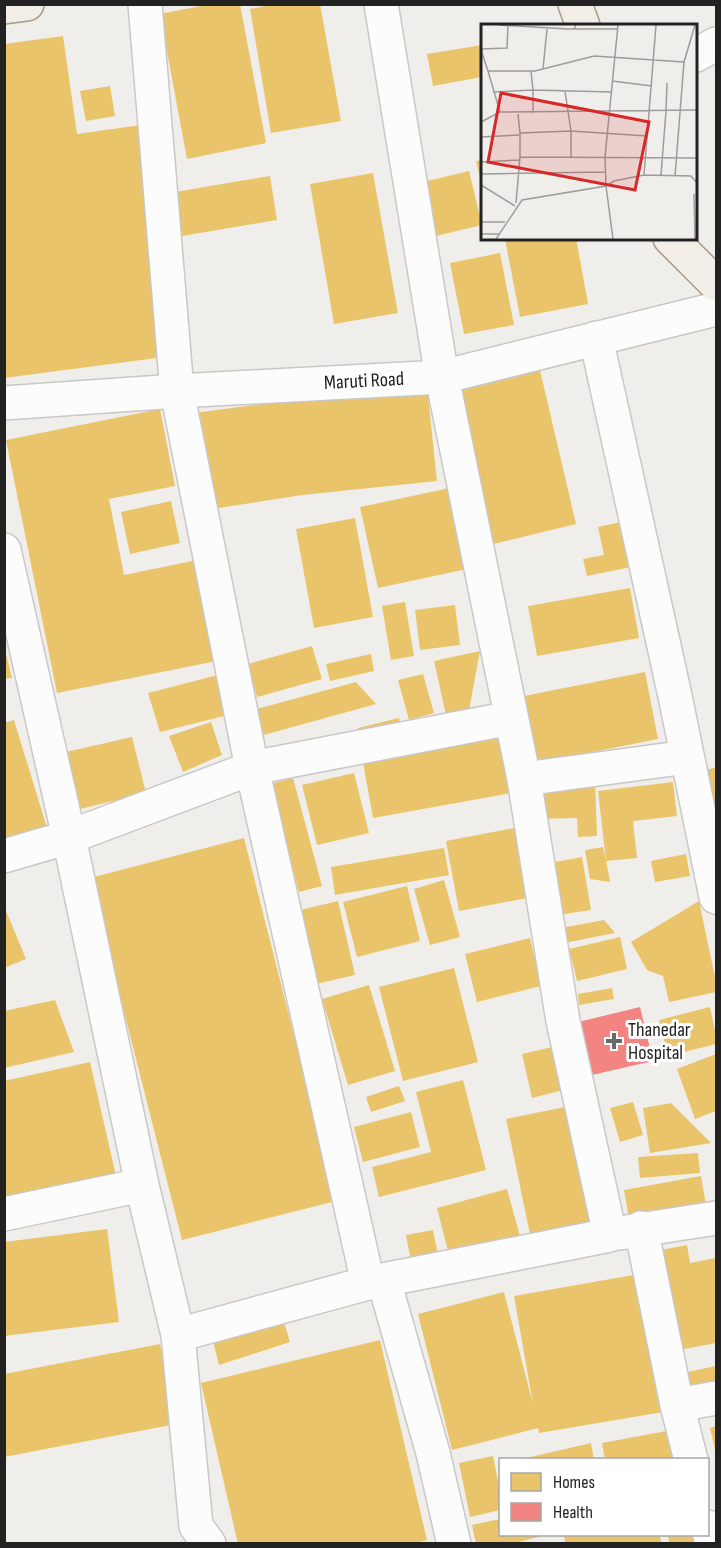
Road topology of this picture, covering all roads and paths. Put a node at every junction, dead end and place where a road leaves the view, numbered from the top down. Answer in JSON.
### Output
{"nodes":[{"id":1,"x":27,"y":4,"type":"edge"},
{"id":2,"x":145,"y":4,"type":"edge"},
{"id":3,"x":381,"y":4,"type":"edge"},
{"id":4,"x":574,"y":4,"type":"edge"},
{"id":5,"x":4,"y":7,"type":"edge"},
{"id":6,"x":582,"y":24,"type":"edge"},
{"id":7,"x":717,"y":44,"type":"edge"},
{"id":8,"x":697,"y":54,"type":"edge"},
{"id":9,"x":672,"y":240,"type":"edge"},
{"id":10,"x":717,"y":284,"type":"edge"},
{"id":11,"x":717,"y":309,"type":"edge"},
{"id":12,"x":596,"y":338,"type":"junction"},
{"id":13,"x":442,"y":377,"type":"junction"},
{"id":14,"x":177,"y":391,"type":"junction"},
{"id":15,"x":4,"y":403,"type":"edge"},
{"id":16,"x":4,"y":550,"type":"edge"},
{"id":17,"x":511,"y":718,"type":"junction"},
{"id":18,"x":687,"y":757,"type":"junction"},
{"id":19,"x":252,"y":768,"type":"junction"},
{"id":20,"x":524,"y":779,"type":"junction"},
{"id":21,"x":69,"y":837,"type":"junction"},
{"id":22,"x":4,"y":856,"type":"edge"},
{"id":23,"x":717,"y":897,"type":"edge"},
{"id":24,"x":142,"y":1185,"type":"junction"},
{"id":25,"x":4,"y":1214,"type":"edge"},
{"id":26,"x":717,"y":1218,"type":"edge"},
{"id":27,"x":641,"y":1228,"type":"junction"},
{"id":28,"x":610,"y":1235,"type":"junction"},
{"id":29,"x":376,"y":1282,"type":"junction"},
{"id":30,"x":178,"y":1335,"type":"junction"},
{"id":31,"x":717,"y":1398,"type":"edge"},
{"id":32,"x":677,"y":1405,"type":"junction"},
{"id":33,"x":690,"y":1458,"type":"edge"},
{"id":34,"x":195,"y":1538,"type":"edge"},
{"id":35,"x":454,"y":1544,"type":"edge"}],
"edges":[{"from":1,"to":5,"type":"main road"},
{"from":2,"to":14,"type":"street"},
{"from":3,"to":13,"type":"street"},
{"from":4,"to":6,"type":"main road"},
{"from":7,"to":8,"type":"street"},
{"from":9,"to":10,"type":"main road"},
{"from":11,"to":12,"type":"street","name":"Maruti Road"},
{"from":12,"to":13,"type":"street","name":"Maruti Road"},
{"from":12,"to":18,"type":"street"},
{"from":13,"to":14,"type":"street","name":"Maruti Road"},
{"from":13,"to":17,"type":"street"},
{"from":14,"to":15,"type":"street","name":"Maruti Road"},
{"from":14,"to":19,"type":"street"},
{"from":16,"to":21,"type":"street"},
{"from":17,"to":19,"type":"street"},
{"from":17,"to":20,"type":"street"},
{"from":18,"to":20,"type":"street"},
{"from":18,"to":23,"type":"street"},
{"from":19,"to":21,"type":"street"},
{"from":19,"to":29,"type":"street"},
{"from":20,"to":28,"type":"street"},
{"from":21,"to":22,"type":"street"},
{"from":21,"to":24,"type":"street"},
{"from":24,"to":25,"type":"street"},
{"from":24,"to":30,"type":"street"},
{"from":26,"to":27,"type":"street"},
{"from":27,"to":28,"type":"street"},
{"from":27,"to":32,"type":"street"},
{"from":28,"to":29,"type":"street"},
{"from":29,"to":30,"type":"street"},
{"from":29,"to":35,"type":"street"},
{"from":30,"to":34,"type":"street"},
{"from":31,"to":32,"type":"street"},
{"from":32,"to":33,"type":"street"}]}
